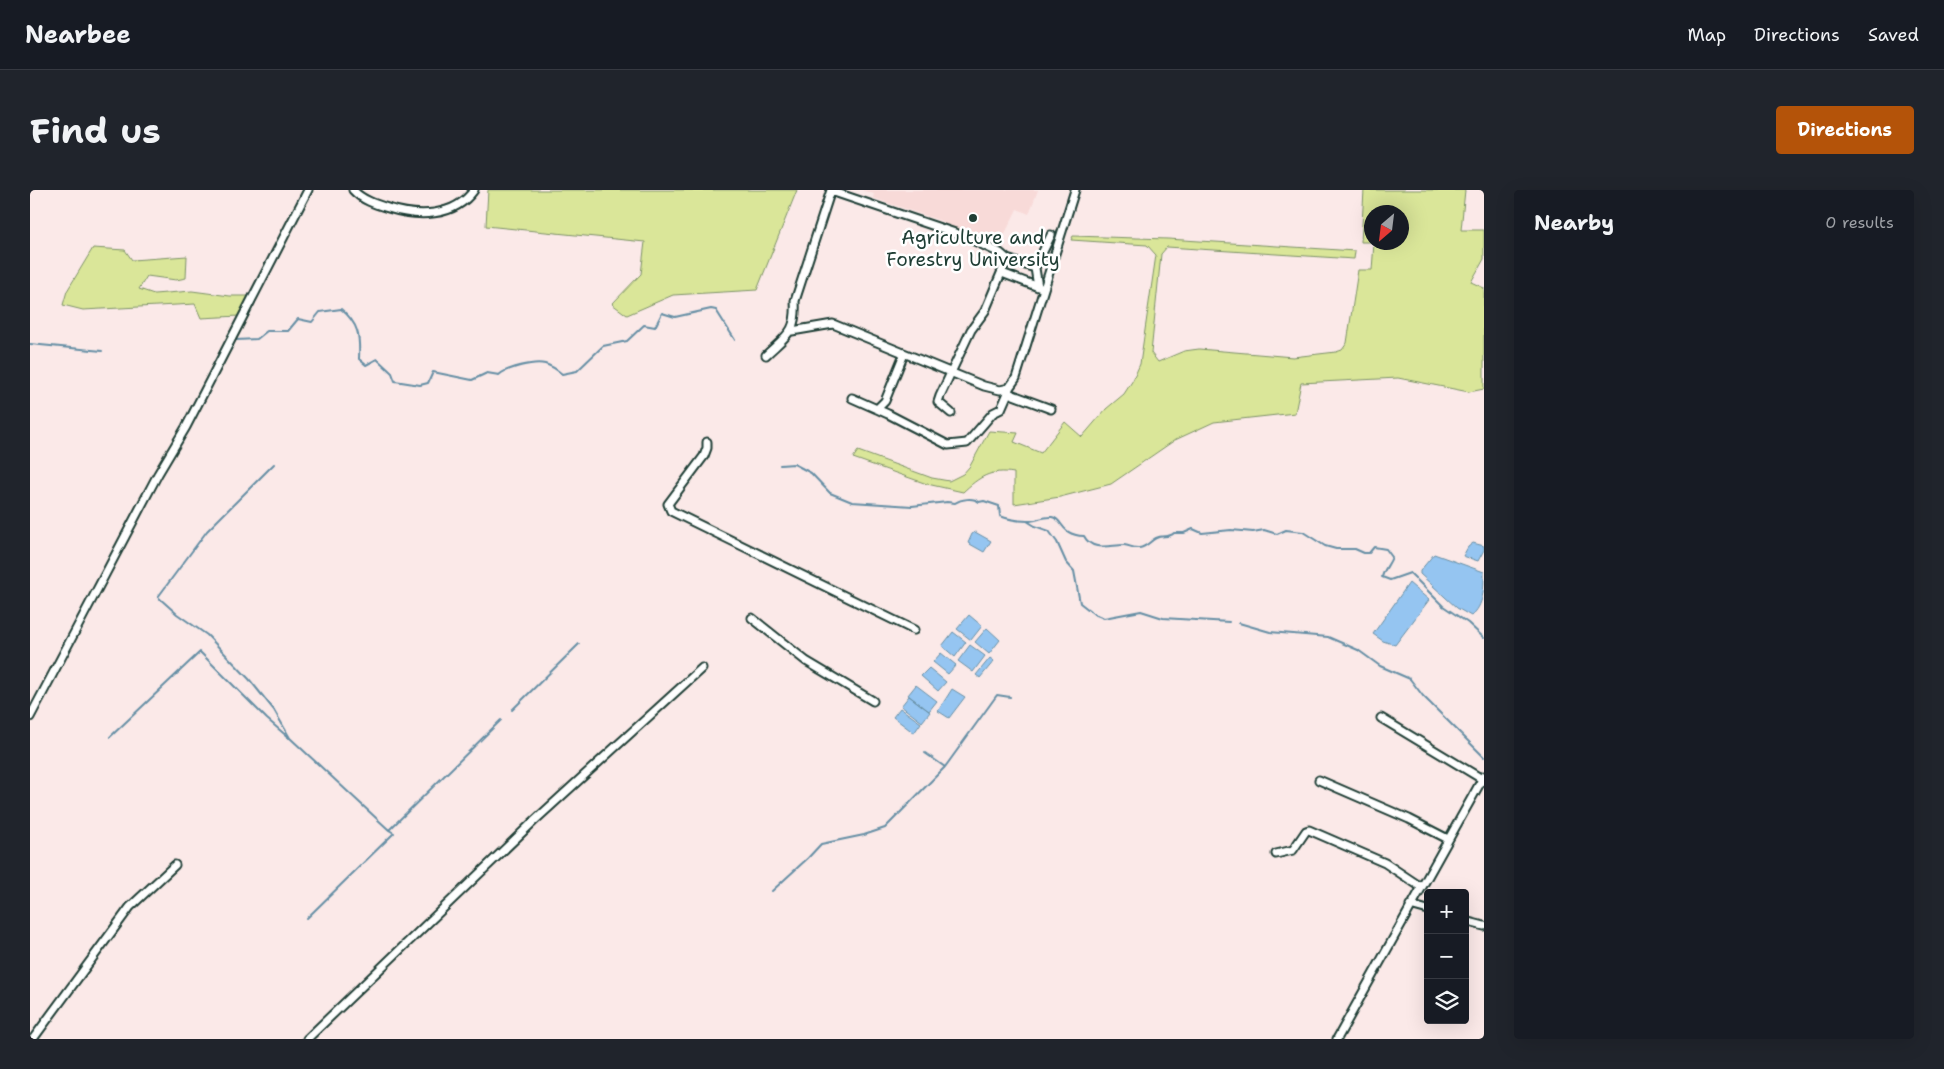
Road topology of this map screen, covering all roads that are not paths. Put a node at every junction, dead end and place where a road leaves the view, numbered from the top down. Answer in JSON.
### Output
{"nodes":[{"id":1,"x":308,"y":190,"type":"edge"},
{"id":2,"x":353,"y":190,"type":"edge"},
{"id":3,"x":474,"y":190,"type":"edge"},
{"id":4,"x":1075,"y":190,"type":"edge"},
{"id":5,"x":831,"y":191,"type":"edge"},
{"id":6,"x":1051,"y":235,"type":"dead end"},
{"id":7,"x":1006,"y":259,"type":"junction"},
{"id":8,"x":1035,"y":268,"type":"junction"},
{"id":9,"x":1002,"y":273,"type":"junction"},
{"id":10,"x":1041,"y":288,"type":"junction"},
{"id":11,"x":792,"y":331,"type":"junction"},
{"id":12,"x":904,"y":354,"type":"junction"},
{"id":13,"x":766,"y":355,"type":"dead end"},
{"id":14,"x":950,"y":373,"type":"junction"},
{"id":15,"x":1009,"y":391,"type":"junction"},
{"id":16,"x":852,"y":398,"type":"dead end"},
{"id":17,"x":877,"y":409,"type":"junction"},
{"id":18,"x":1051,"y":409,"type":"dead end"},
{"id":19,"x":951,"y":413,"type":"dead end"},
{"id":20,"x":707,"y":442,"type":"dead end"},
{"id":21,"x":752,"y":618,"type":"dead end"},
{"id":22,"x":914,"y":630,"type":"dead end"},
{"id":23,"x":702,"y":668,"type":"dead end"},
{"id":24,"x":872,"y":700,"type":"dead end"},
{"id":25,"x":30,"y":717,"type":"edge"},
{"id":26,"x":1381,"y":718,"type":"dead end"},
{"id":27,"x":1483,"y":778,"type":"edge"},
{"id":28,"x":1319,"y":780,"type":"dead end"},
{"id":29,"x":1448,"y":839,"type":"junction"},
{"id":30,"x":1276,"y":854,"type":"dead end"},
{"id":31,"x":175,"y":865,"type":"dead end"},
{"id":32,"x":1421,"y":887,"type":"junction"},
{"id":33,"x":1410,"y":905,"type":"junction"},
{"id":34,"x":1424,"y":909,"type":"edge"},
{"id":35,"x":1469,"y":922,"type":"edge"},
{"id":36,"x":1484,"y":926,"type":"edge"},
{"id":37,"x":33,"y":1039,"type":"edge"},
{"id":38,"x":307,"y":1039,"type":"edge"},
{"id":39,"x":1337,"y":1039,"type":"edge"}],
"edges":[{"from":1,"to":25,"type":"street"},
{"from":2,"to":3,"type":"street"},
{"from":4,"to":10,"type":"street"},
{"from":5,"to":7,"type":"street"},
{"from":5,"to":11,"type":"street"},
{"from":6,"to":8,"type":"street"},
{"from":7,"to":8,"type":"street"},
{"from":7,"to":9,"type":"street"},
{"from":8,"to":10,"type":"street"},
{"from":9,"to":10,"type":"street"},
{"from":9,"to":14,"type":"street"},
{"from":10,"to":15,"type":"street"},
{"from":11,"to":12,"type":"street"},
{"from":11,"to":13,"type":"street"},
{"from":12,"to":14,"type":"street"},
{"from":12,"to":17,"type":"street"},
{"from":14,"to":15,"type":"street"},
{"from":14,"to":19,"type":"street"},
{"from":15,"to":17,"type":"street"},
{"from":15,"to":18,"type":"street"},
{"from":16,"to":17,"type":"street"},
{"from":20,"to":22,"type":"street"},
{"from":21,"to":24,"type":"street"},
{"from":23,"to":38,"type":"street"},
{"from":26,"to":27,"type":"street"},
{"from":27,"to":29,"type":"street"},
{"from":28,"to":29,"type":"street"},
{"from":29,"to":32,"type":"street"},
{"from":30,"to":32,"type":"street"},
{"from":31,"to":37,"type":"street"},
{"from":32,"to":33,"type":"street"},
{"from":33,"to":34,"type":"street"},
{"from":33,"to":39,"type":"street"},
{"from":35,"to":36,"type":"street"}]}
